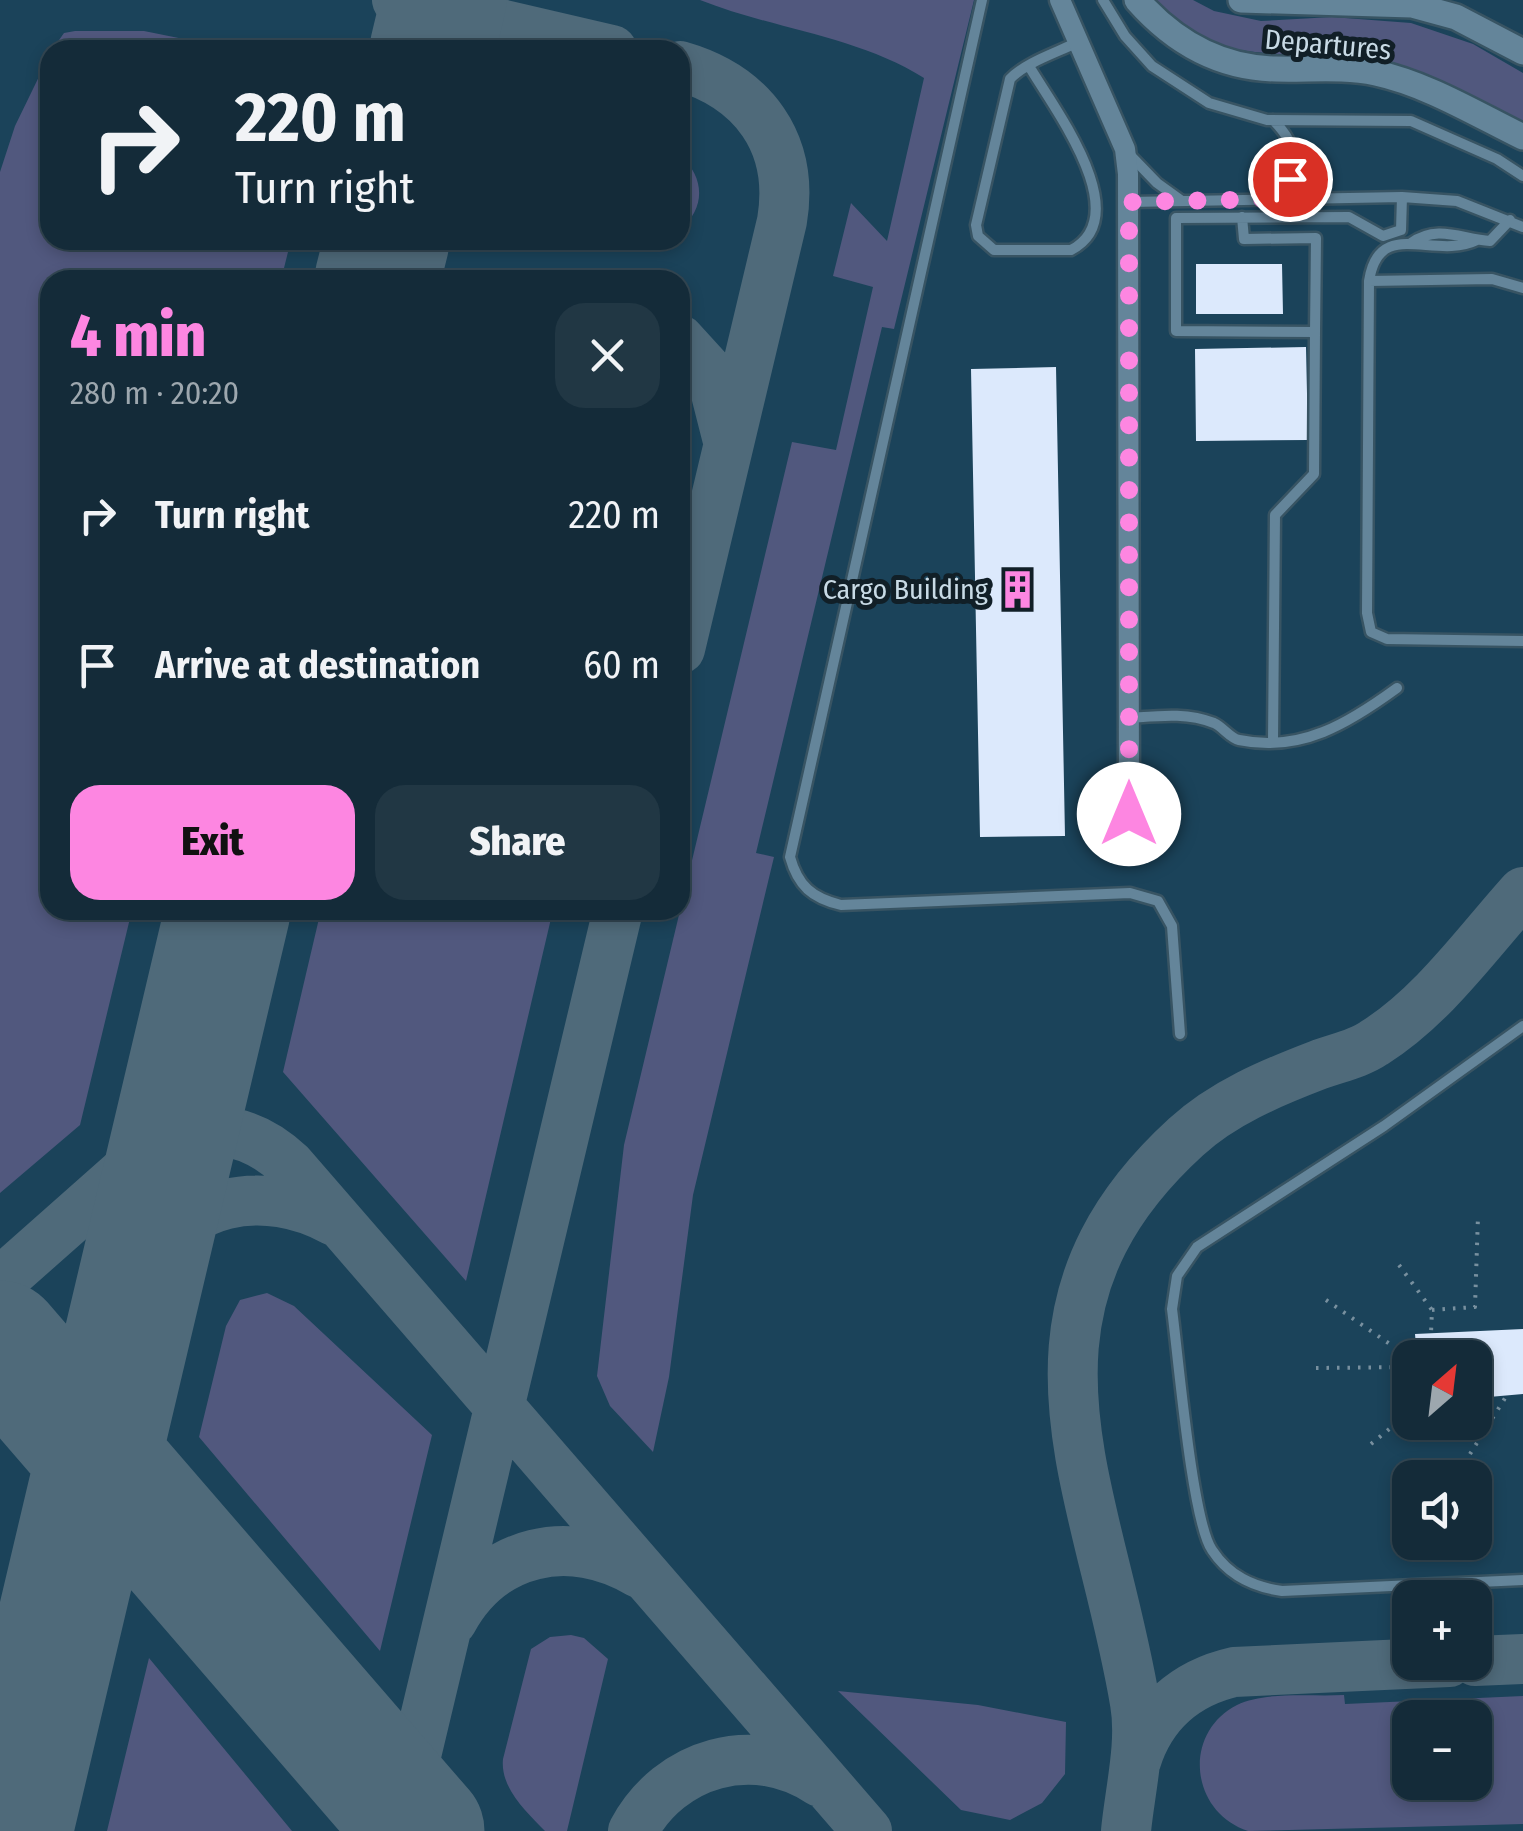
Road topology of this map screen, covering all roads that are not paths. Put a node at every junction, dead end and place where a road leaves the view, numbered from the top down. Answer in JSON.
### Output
{"nodes":[{"id":1,"x":982,"y":0,"type":"edge"},
{"id":2,"x":1060,"y":0,"type":"edge"},
{"id":3,"x":1103,"y":0,"type":"edge"},
{"id":4,"x":1137,"y":0,"type":"edge"},
{"id":5,"x":1240,"y":0,"type":"edge"},
{"id":6,"x":1078,"y":42,"type":"junction"},
{"id":7,"x":1523,"y":52,"type":"edge"},
{"id":8,"x":1030,"y":66,"type":"junction"},
{"id":9,"x":1273,"y":120,"type":"junction"},
{"id":10,"x":1523,"y":137,"type":"edge"},
{"id":11,"x":1125,"y":149,"type":"junction"},
{"id":12,"x":1523,"y":176,"type":"edge"},
{"id":13,"x":1402,"y":197,"type":"junction"},
{"id":14,"x":1274,"y":199,"type":"junction"},
{"id":15,"x":1129,"y":202,"type":"junction"},
{"id":16,"x":1183,"y":202,"type":"junction"},
{"id":17,"x":1242,"y":217,"type":"junction"},
{"id":18,"x":1510,"y":220,"type":"junction"},
{"id":19,"x":1523,"y":227,"type":"edge"},
{"id":20,"x":1369,"y":282,"type":"junction"},
{"id":21,"x":1523,"y":288,"type":"edge"},
{"id":22,"x":1315,"y":332,"type":"junction"},
{"id":23,"x":1523,"y":641,"type":"edge"},
{"id":24,"x":1396,"y":688,"type":"dead end"},
{"id":25,"x":1129,"y":718,"type":"junction"},
{"id":26,"x":1274,"y":740,"type":"junction"},
{"id":27,"x":1129,"y":814,"type":"dead end"},
{"id":28,"x":1523,"y":1026,"type":"edge"},
{"id":29,"x":1180,"y":1034,"type":"dead end"},
{"id":30,"x":1523,"y":1580,"type":"edge"}],
"edges":[{"from":1,"to":29,"type":"lane"},
{"from":2,"to":6,"type":"street"},
{"from":3,"to":9,"type":"lane"},
{"from":4,"to":10,"type":"main road","name":"Departures"},
{"from":5,"to":7,"type":"main road"},
{"from":6,"to":8,"type":"lane"},
{"from":6,"to":11,"type":"street"},
{"from":8,"to":8,"type":"lane"},
{"from":9,"to":12,"type":"lane"},
{"from":9,"to":14,"type":"lane"},
{"from":11,"to":15,"type":"street"},
{"from":11,"to":16,"type":"lane"},
{"from":13,"to":14,"type":"lane"},
{"from":13,"to":17,"type":"lane"},
{"from":13,"to":18,"type":"lane"},
{"from":14,"to":16,"type":"lane"},
{"from":15,"to":16,"type":"lane"},
{"from":15,"to":25,"type":"street"},
{"from":17,"to":22,"type":"lane"},
{"from":17,"to":22,"type":"lane"},
{"from":18,"to":19,"type":"lane"},
{"from":18,"to":20,"type":"lane"},
{"from":20,"to":21,"type":"lane"},
{"from":20,"to":23,"type":"lane"},
{"from":22,"to":26,"type":"lane"},
{"from":24,"to":26,"type":"lane"},
{"from":25,"to":26,"type":"lane"},
{"from":25,"to":27,"type":"street"},
{"from":28,"to":30,"type":"lane"}]}
